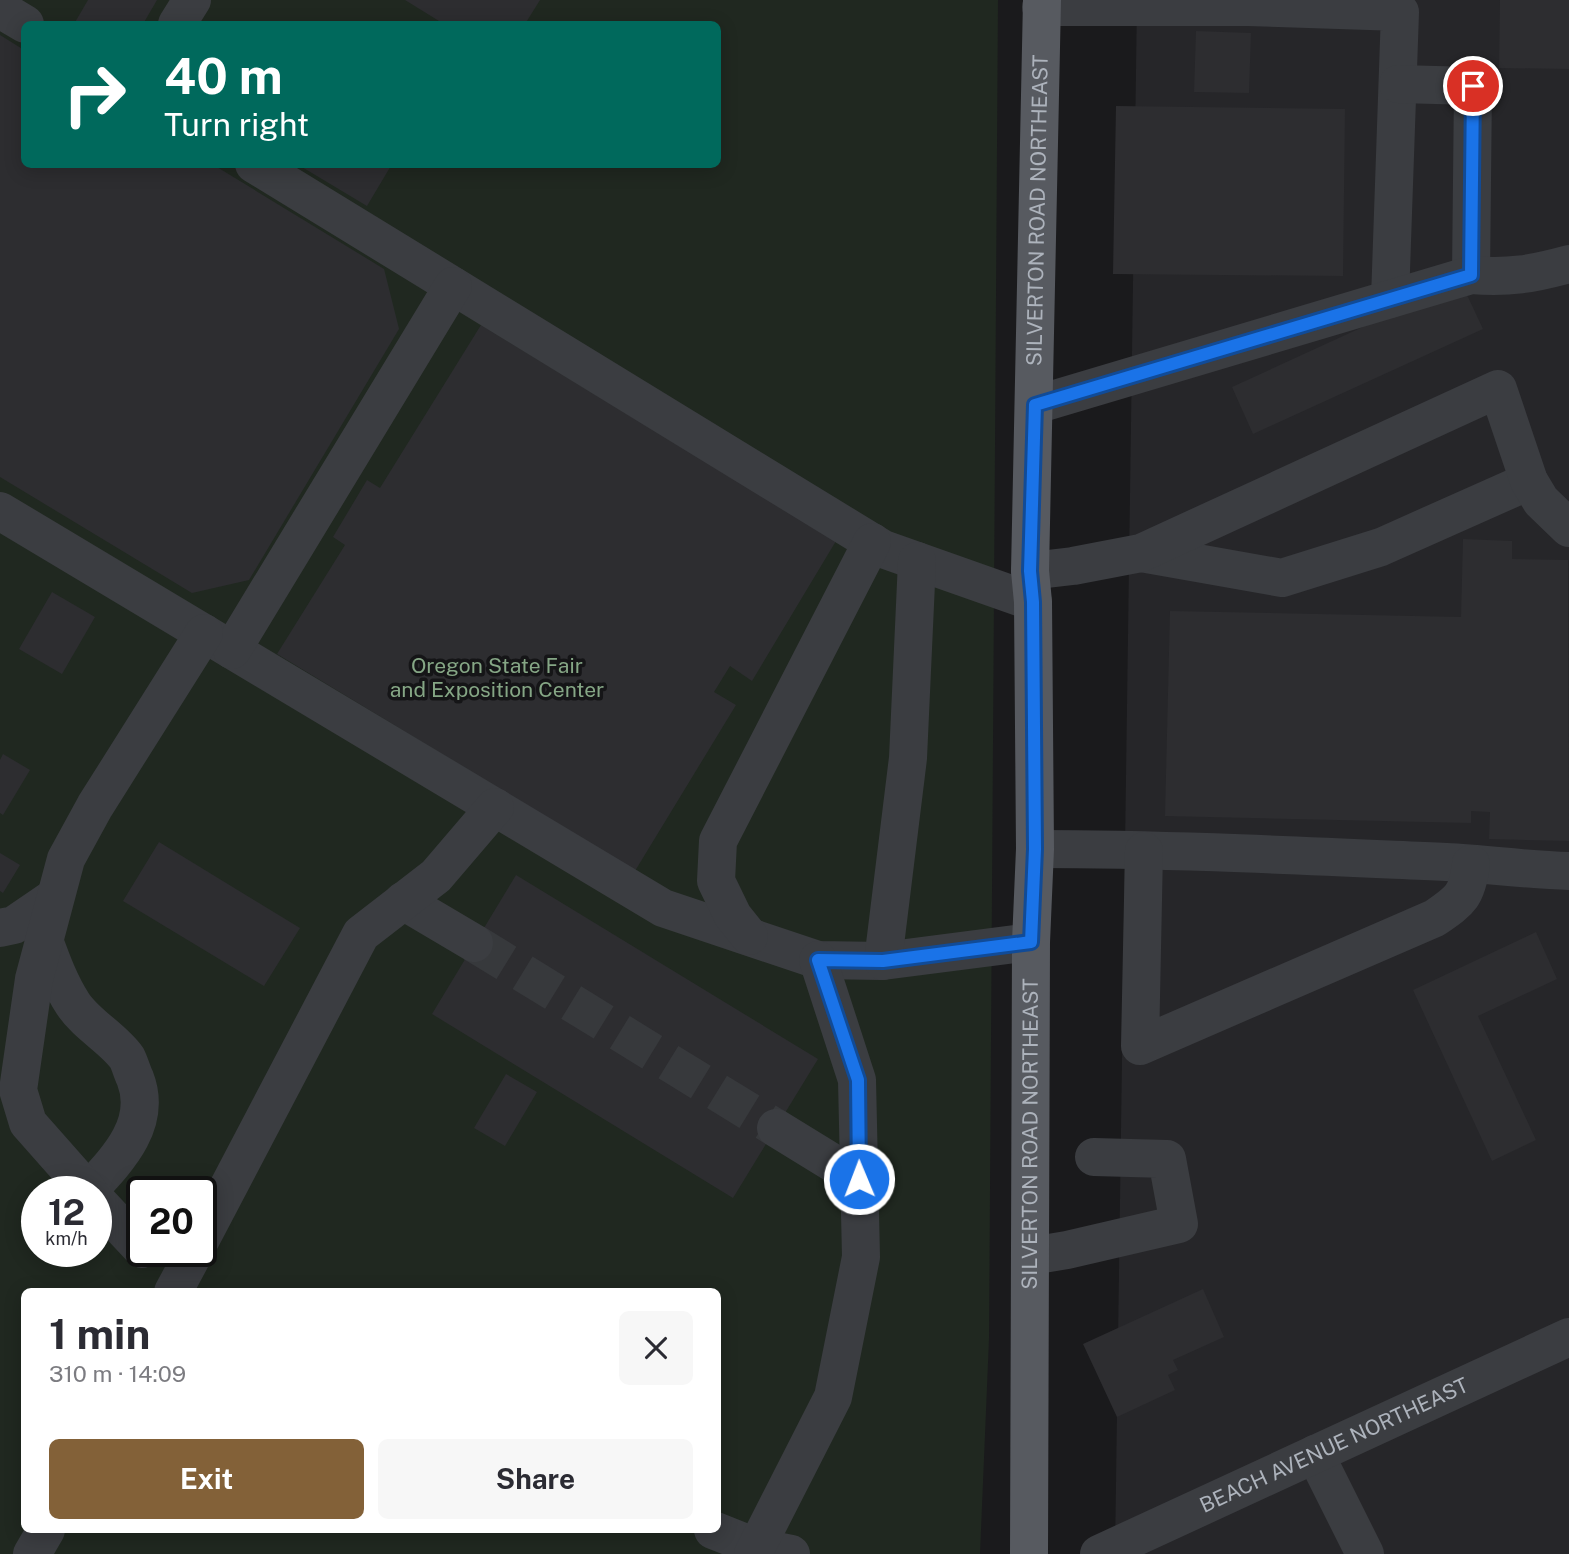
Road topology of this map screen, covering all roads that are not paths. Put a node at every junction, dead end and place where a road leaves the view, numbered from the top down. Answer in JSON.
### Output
{"nodes":[{"id":1,"x":192,"y":0,"type":"edge"},
{"id":2,"x":1042,"y":3,"type":"edge"},
{"id":3,"x":0,"y":9,"type":"edge"},
{"id":4,"x":179,"y":21,"type":"edge"},
{"id":5,"x":21,"y":22,"type":"edge"},
{"id":6,"x":1398,"y":84,"type":"junction"},
{"id":7,"x":261,"y":168,"type":"edge"},
{"id":8,"x":1569,"y":264,"type":"edge"},
{"id":9,"x":1471,"y":275,"type":"junction"},
{"id":10,"x":453,"y":286,"type":"junction"},
{"id":11,"x":1390,"y":299,"type":"junction"},
{"id":12,"x":1035,"y":405,"type":"junction"},
{"id":13,"x":1529,"y":481,"type":"junction"},
{"id":14,"x":0,"y":511,"type":"edge"},
{"id":15,"x":1569,"y":528,"type":"edge"},
{"id":16,"x":859,"y":534,"type":"junction"},
{"id":17,"x":1141,"y":553,"type":"junction"},
{"id":18,"x":918,"y":561,"type":"junction"},
{"id":19,"x":1031,"y":587,"type":"junction"},
{"id":20,"x":218,"y":641,"type":"junction"},
{"id":21,"x":495,"y":807,"type":"junction"},
{"id":22,"x":1035,"y":849,"type":"junction"},
{"id":23,"x":1144,"y":851,"type":"junction"},
{"id":24,"x":1471,"y":864,"type":"junction"},
{"id":25,"x":1569,"y":871,"type":"edge"},
{"id":26,"x":55,"y":897,"type":"junction"},
{"id":27,"x":403,"y":901,"type":"junction"},
{"id":28,"x":0,"y":928,"type":"edge"},
{"id":29,"x":749,"y":936,"type":"junction"},
{"id":30,"x":44,"y":940,"type":"junction"},
{"id":31,"x":1031,"y":942,"type":"junction"},
{"id":32,"x":474,"y":943,"type":"tunnel mouth"},
{"id":33,"x":818,"y":960,"type":"junction"},
{"id":34,"x":883,"y":961,"type":"junction"},
{"id":35,"x":7,"y":1048,"type":"edge"},
{"id":36,"x":776,"y":1128,"type":"tunnel mouth"},
{"id":37,"x":1094,"y":1157,"type":"dead end"},
{"id":38,"x":75,"y":1176,"type":"edge"},
{"id":39,"x":104,"y":1176,"type":"edge"},
{"id":40,"x":859,"y":1179,"type":"junction"},
{"id":41,"x":217,"y":1208,"type":"edge"},
{"id":42,"x":112,"y":1217,"type":"edge"},
{"id":43,"x":126,"y":1232,"type":"edge"},
{"id":44,"x":1031,"y":1256,"type":"junction"},
{"id":45,"x":165,"y":1267,"type":"edge"},
{"id":46,"x":181,"y":1279,"type":"edge"},
{"id":47,"x":1569,"y":1337,"type":"edge"},
{"id":48,"x":1303,"y":1460,"type":"junction"},
{"id":49,"x":44,"y":1533,"type":"edge"},
{"id":50,"x":721,"y":1533,"type":"edge"},
{"id":51,"x":767,"y":1551,"type":"edge"},
{"id":52,"x":32,"y":1554,"type":"edge"},
{"id":53,"x":1029,"y":1554,"type":"edge"},
{"id":54,"x":1099,"y":1554,"type":"edge"},
{"id":55,"x":1341,"y":1554,"type":"edge"},
{"id":56,"x":1365,"y":1554,"type":"edge"}],
"edges":[{"from":1,"to":4,"type":"street"},
{"from":2,"to":6,"type":"street"},
{"from":2,"to":12,"type":"main road","name":"SILVERTON ROAD NORTHEAST"},
{"from":3,"to":5,"type":"street"},
{"from":6,"to":9,"type":"street"},
{"from":6,"to":11,"type":"street"},
{"from":7,"to":10,"type":"street"},
{"from":8,"to":9,"type":"street"},
{"from":9,"to":11,"type":"street"},
{"from":10,"to":16,"type":"street"},
{"from":10,"to":20,"type":"street"},
{"from":11,"to":12,"type":"street"},
{"from":12,"to":19,"type":"main road","name":"SILVERTON ROAD NORTHEAST"},
{"from":13,"to":15,"type":"street"},
{"from":13,"to":17,"type":"street"},
{"from":13,"to":17,"type":"street"},
{"from":14,"to":20,"type":"street"},
{"from":16,"to":18,"type":"street"},
{"from":16,"to":29,"type":"street"},
{"from":17,"to":19,"type":"street"},
{"from":18,"to":19,"type":"street"},
{"from":18,"to":34,"type":"street"},
{"from":19,"to":22,"type":"main road","name":"SILVERTON ROAD NORTHEAST"},
{"from":20,"to":21,"type":"street"},
{"from":20,"to":26,"type":"street"},
{"from":21,"to":27,"type":"street"},
{"from":21,"to":29,"type":"street"},
{"from":22,"to":23,"type":"street"},
{"from":22,"to":31,"type":"main road","name":"SILVERTON ROAD NORTHEAST"},
{"from":23,"to":24,"type":"street"},
{"from":23,"to":24,"type":"street"},
{"from":24,"to":25,"type":"street"},
{"from":26,"to":28,"type":"street"},
{"from":26,"to":30,"type":"street"},
{"from":27,"to":32,"type":"street"},
{"from":27,"to":41,"type":"street"},
{"from":29,"to":33,"type":"street"},
{"from":30,"to":35,"type":"street"},
{"from":30,"to":39,"type":"street"},
{"from":31,"to":34,"type":"street"},
{"from":31,"to":44,"type":"main road","name":"SILVERTON ROAD NORTHEAST"},
{"from":33,"to":34,"type":"street"},
{"from":33,"to":40,"type":"street"},
{"from":35,"to":38,"type":"street"},
{"from":36,"to":40,"type":"street"},
{"from":37,"to":44,"type":"street"},
{"from":40,"to":51,"type":"street"},
{"from":42,"to":43,"type":"street"},
{"from":44,"to":53,"type":"main road","name":"SILVERTON ROAD NORTHEAST"},
{"from":45,"to":46,"type":"street"},
{"from":47,"to":48,"type":"street","name":"BEACH AVENUE NORTHEAST"},
{"from":48,"to":54,"type":"street","name":"BEACH AVENUE NORTHEAST"},
{"from":48,"to":55,"type":"street"},
{"from":48,"to":56,"type":"street"},
{"from":49,"to":52,"type":"street"},
{"from":50,"to":51,"type":"street"}]}
